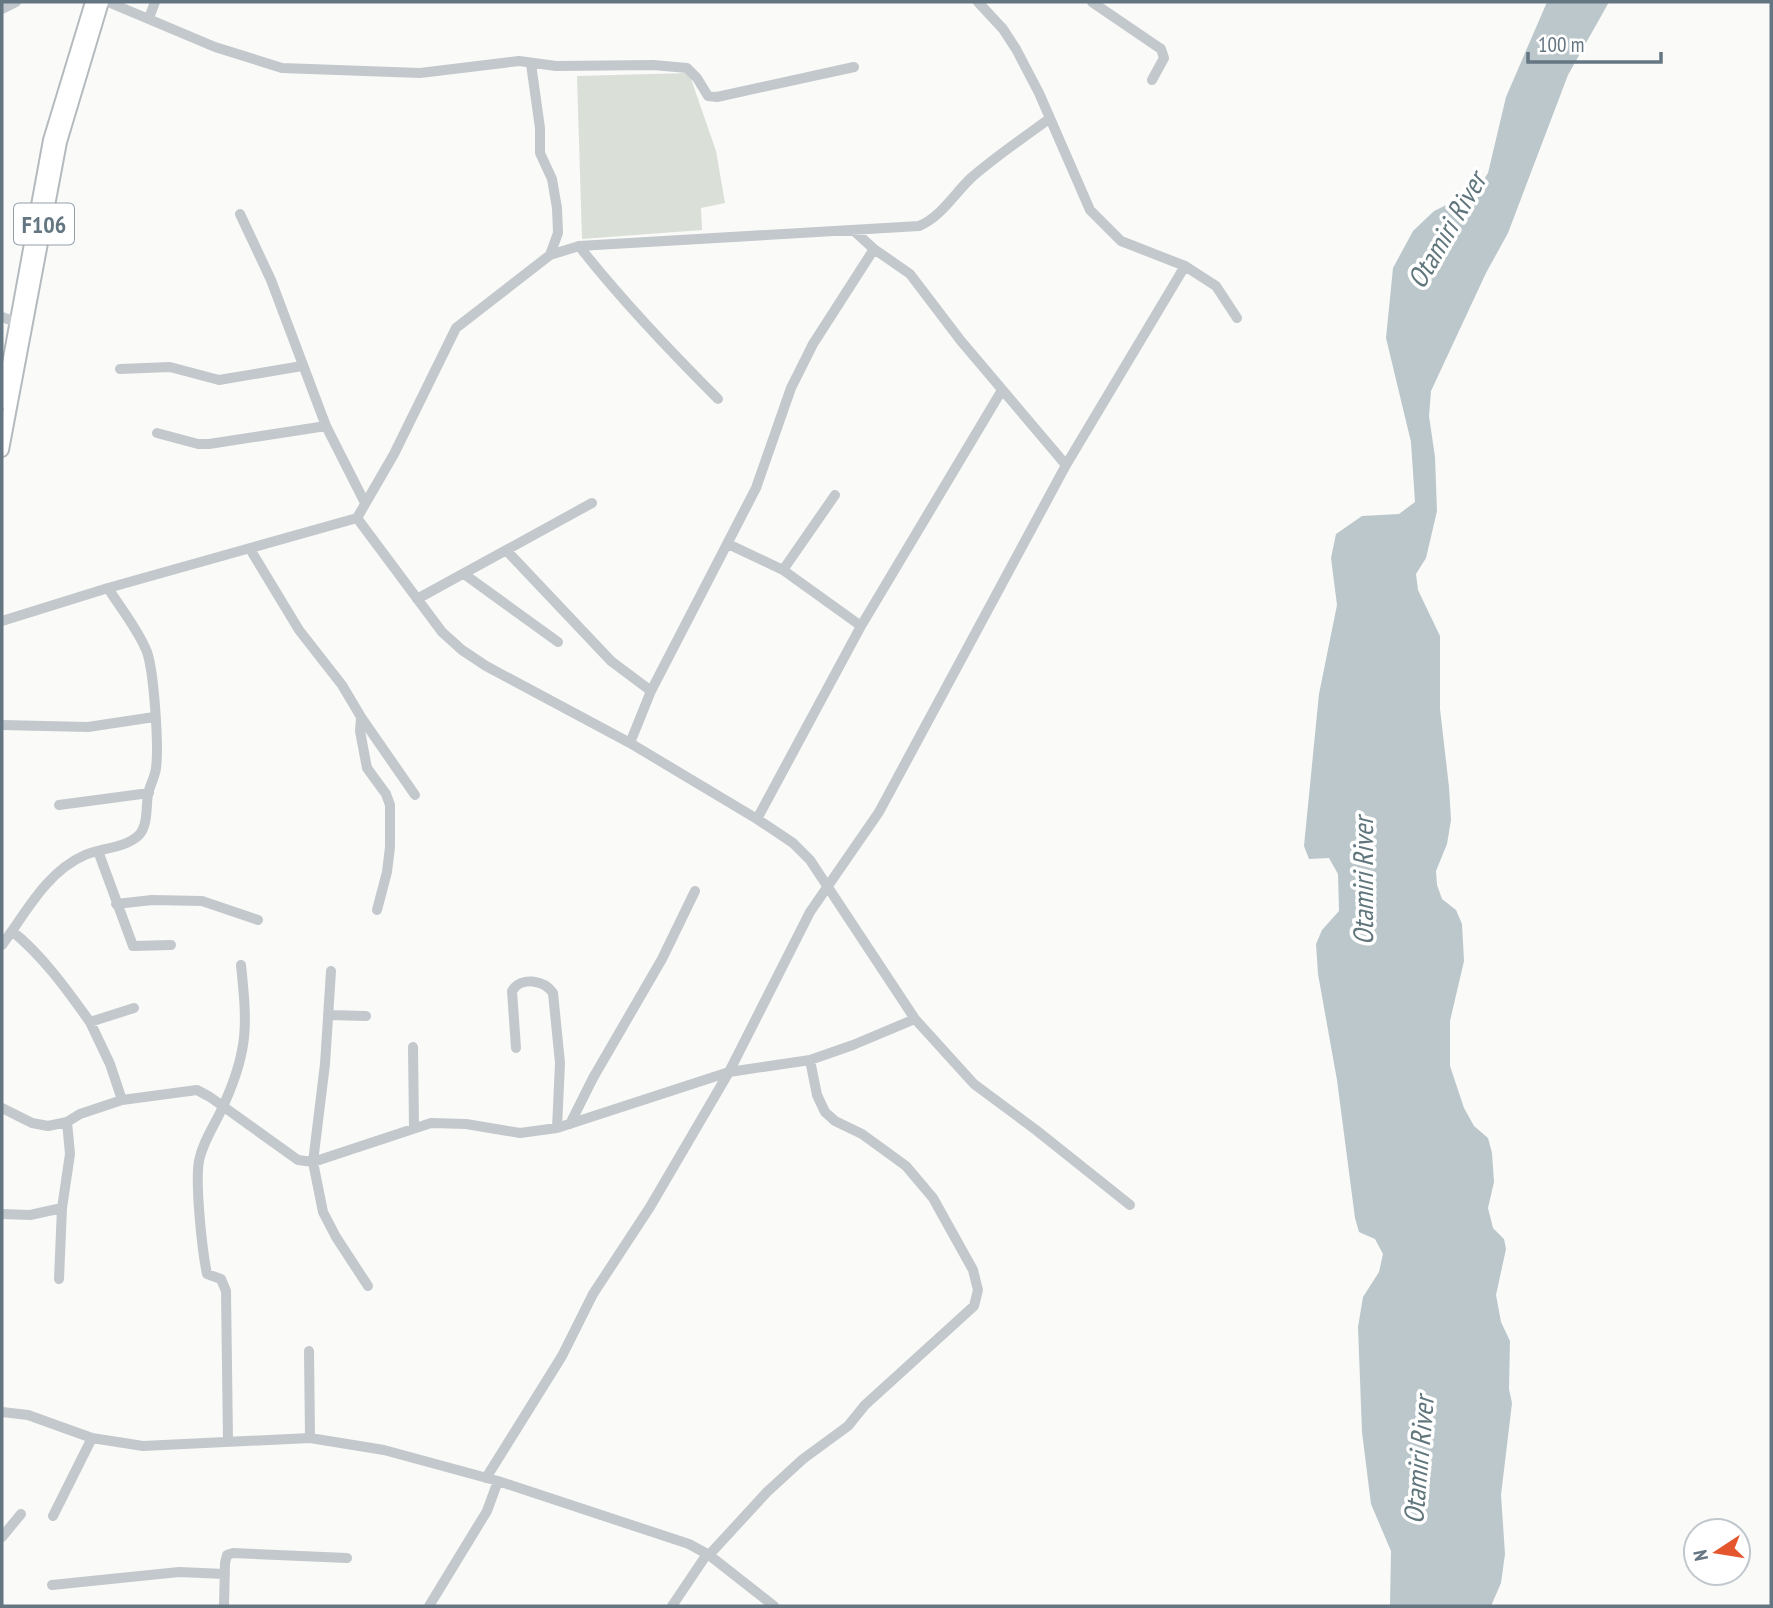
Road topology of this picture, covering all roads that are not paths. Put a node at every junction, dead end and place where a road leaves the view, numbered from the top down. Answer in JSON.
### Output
{"nodes":[{"id":1,"x":16,"y":2,"type":"edge"},
{"id":2,"x":92,"y":2,"type":"edge"},
{"id":3,"x":102,"y":2,"type":"edge"},
{"id":4,"x":108,"y":2,"type":"edge"},
{"id":5,"x":155,"y":2,"type":"edge"},
{"id":6,"x":978,"y":2,"type":"edge"},
{"id":7,"x":1092,"y":2,"type":"edge"},
{"id":8,"x":2,"y":9,"type":"edge"},
{"id":9,"x":149,"y":18,"type":"junction"},
{"id":10,"x":531,"y":64,"type":"junction"},
{"id":11,"x":854,"y":67,"type":"dead end"},
{"id":12,"x":1152,"y":80,"type":"dead end"},
{"id":13,"x":1049,"y":119,"type":"junction"},
{"id":14,"x":240,"y":214,"type":"dead end"},
{"id":15,"x":853,"y":230,"type":"junction"},
{"id":16,"x":579,"y":246,"type":"junction"},
{"id":17,"x":874,"y":249,"type":"junction"},
{"id":18,"x":550,"y":255,"type":"junction"},
{"id":19,"x":1185,"y":266,"type":"junction"},
{"id":20,"x":2,"y":317,"type":"edge"},
{"id":21,"x":1237,"y":318,"type":"dead end"},
{"id":22,"x":16,"y":322,"type":"junction"},
{"id":23,"x":302,"y":366,"type":"junction"},
{"id":24,"x":120,"y":369,"type":"dead end"},
{"id":25,"x":1002,"y":390,"type":"junction"},
{"id":26,"x":718,"y":399,"type":"dead end"},
{"id":27,"x":2,"y":402,"type":"edge"},
{"id":28,"x":326,"y":426,"type":"junction"},
{"id":29,"x":157,"y":433,"type":"dead end"},
{"id":30,"x":2,"y":450,"type":"edge"},
{"id":31,"x":1066,"y":465,"type":"junction"},
{"id":32,"x":835,"y":495,"type":"dead end"},
{"id":33,"x":365,"y":503,"type":"junction"},
{"id":34,"x":592,"y":503,"type":"dead end"},
{"id":35,"x":357,"y":518,"type":"junction"},
{"id":36,"x":728,"y":544,"type":"junction"},
{"id":37,"x":250,"y":549,"type":"junction"},
{"id":38,"x":506,"y":550,"type":"junction"},
{"id":39,"x":783,"y":570,"type":"junction"},
{"id":40,"x":464,"y":573,"type":"junction"},
{"id":41,"x":108,"y":588,"type":"junction"},
{"id":42,"x":417,"y":600,"type":"junction"},
{"id":43,"x":2,"y":621,"type":"edge"},
{"id":44,"x":861,"y":626,"type":"junction"},
{"id":45,"x":558,"y":642,"type":"dead end"},
{"id":46,"x":651,"y":691,"type":"junction"},
{"id":47,"x":361,"y":717,"type":"junction"},
{"id":48,"x":154,"y":718,"type":"junction"},
{"id":49,"x":2,"y":725,"type":"edge"},
{"id":50,"x":629,"y":743,"type":"junction"},
{"id":51,"x":149,"y":793,"type":"junction"},
{"id":52,"x":415,"y":795,"type":"dead end"},
{"id":53,"x":59,"y":805,"type":"dead end"},
{"id":54,"x":757,"y":819,"type":"junction"},
{"id":55,"x":97,"y":851,"type":"junction"},
{"id":56,"x":828,"y":887,"type":"junction"},
{"id":57,"x":695,"y":891,"type":"dead end"},
{"id":58,"x":116,"y":904,"type":"junction"},
{"id":59,"x":377,"y":910,"type":"dead end"},
{"id":60,"x":258,"y":920,"type":"dead end"},
{"id":61,"x":12,"y":931,"type":"junction"},
{"id":62,"x":2,"y":945,"type":"edge"},
{"id":63,"x":171,"y":945,"type":"dead end"},
{"id":64,"x":241,"y":965,"type":"dead end"},
{"id":65,"x":331,"y":971,"type":"dead end"},
{"id":66,"x":134,"y":1008,"type":"dead end"},
{"id":67,"x":329,"y":1014,"type":"junction"},
{"id":68,"x":366,"y":1016,"type":"dead end"},
{"id":69,"x":915,"y":1018,"type":"junction"},
{"id":70,"x":90,"y":1021,"type":"junction"},
{"id":71,"x":413,"y":1047,"type":"dead end"},
{"id":72,"x":516,"y":1048,"type":"dead end"},
{"id":73,"x":810,"y":1060,"type":"junction"},
{"id":74,"x":729,"y":1072,"type":"junction"},
{"id":75,"x":122,"y":1100,"type":"junction"},
{"id":76,"x":223,"y":1106,"type":"junction"},
{"id":77,"x":2,"y":1108,"type":"edge"},
{"id":78,"x":67,"y":1122,"type":"junction"},
{"id":79,"x":570,"y":1124,"type":"junction"},
{"id":80,"x":414,"y":1128,"type":"junction"},
{"id":81,"x":557,"y":1128,"type":"junction"},
{"id":82,"x":313,"y":1163,"type":"junction"},
{"id":83,"x":1130,"y":1205,"type":"dead end"},
{"id":84,"x":62,"y":1208,"type":"junction"},
{"id":85,"x":2,"y":1214,"type":"edge"},
{"id":86,"x":58,"y":1279,"type":"dead end"},
{"id":87,"x":368,"y":1286,"type":"dead end"},
{"id":88,"x":309,"y":1351,"type":"dead end"},
{"id":89,"x":2,"y":1412,"type":"edge"},
{"id":90,"x":92,"y":1438,"type":"junction"},
{"id":91,"x":310,"y":1438,"type":"junction"},
{"id":92,"x":228,"y":1441,"type":"junction"},
{"id":93,"x":486,"y":1478,"type":"junction"},
{"id":94,"x":498,"y":1481,"type":"junction"},
{"id":95,"x":21,"y":1514,"type":"dead end"},
{"id":96,"x":53,"y":1516,"type":"dead end"},
{"id":97,"x":2,"y":1537,"type":"edge"},
{"id":98,"x":708,"y":1555,"type":"junction"},
{"id":99,"x":347,"y":1558,"type":"dead end"},
{"id":100,"x":225,"y":1574,"type":"junction"},
{"id":101,"x":52,"y":1585,"type":"dead end"},
{"id":102,"x":224,"y":1606,"type":"edge"},
{"id":103,"x":429,"y":1606,"type":"edge"},
{"id":104,"x":672,"y":1606,"type":"edge"},
{"id":105,"x":774,"y":1606,"type":"edge"}],
"edges":[{"from":1,"to":8,"type":"street"},
{"from":2,"to":22,"type":"main road","number":"F106"},
{"from":3,"to":30,"type":"main road","number":"F106"},
{"from":4,"to":9,"type":"street"},
{"from":5,"to":9,"type":"street"},
{"from":6,"to":13,"type":"street"},
{"from":7,"to":12,"type":"street"},
{"from":9,"to":10,"type":"street"},
{"from":10,"to":11,"type":"street"},
{"from":10,"to":18,"type":"street"},
{"from":13,"to":15,"type":"street"},
{"from":13,"to":19,"type":"street"},
{"from":14,"to":23,"type":"street"},
{"from":15,"to":16,"type":"street"},
{"from":15,"to":17,"type":"street"},
{"from":16,"to":18,"type":"street"},
{"from":16,"to":26,"type":"street"},
{"from":17,"to":25,"type":"street"},
{"from":17,"to":36,"type":"street"},
{"from":18,"to":33,"type":"street"},
{"from":19,"to":21,"type":"street"},
{"from":19,"to":31,"type":"street"},
{"from":20,"to":22,"type":"street"},
{"from":22,"to":27,"type":"main road","number":"F106"},
{"from":23,"to":24,"type":"street"},
{"from":23,"to":28,"type":"street"},
{"from":25,"to":31,"type":"street"},
{"from":25,"to":44,"type":"street"},
{"from":28,"to":29,"type":"street"},
{"from":28,"to":33,"type":"street"},
{"from":31,"to":56,"type":"street"},
{"from":32,"to":39,"type":"street"},
{"from":33,"to":35,"type":"street"},
{"from":34,"to":38,"type":"street"},
{"from":35,"to":37,"type":"street"},
{"from":35,"to":42,"type":"street"},
{"from":36,"to":39,"type":"street"},
{"from":36,"to":46,"type":"street"},
{"from":37,"to":41,"type":"street"},
{"from":37,"to":47,"type":"street"},
{"from":38,"to":40,"type":"street"},
{"from":38,"to":46,"type":"street"},
{"from":39,"to":44,"type":"street"},
{"from":40,"to":42,"type":"street"},
{"from":40,"to":45,"type":"street"},
{"from":41,"to":43,"type":"street"},
{"from":41,"to":48,"type":"street"},
{"from":42,"to":50,"type":"street"},
{"from":44,"to":54,"type":"street"},
{"from":46,"to":50,"type":"street"},
{"from":47,"to":52,"type":"street"},
{"from":47,"to":59,"type":"street"},
{"from":48,"to":49,"type":"street"},
{"from":48,"to":51,"type":"street"},
{"from":50,"to":54,"type":"street"},
{"from":51,"to":53,"type":"street"},
{"from":51,"to":55,"type":"street"},
{"from":54,"to":56,"type":"street"},
{"from":55,"to":58,"type":"street"},
{"from":55,"to":61,"type":"street"},
{"from":56,"to":69,"type":"street"},
{"from":56,"to":74,"type":"street"},
{"from":57,"to":79,"type":"street"},
{"from":58,"to":60,"type":"street"},
{"from":58,"to":63,"type":"street"},
{"from":61,"to":62,"type":"street"},
{"from":61,"to":70,"type":"street"},
{"from":64,"to":76,"type":"street"},
{"from":65,"to":67,"type":"street"},
{"from":66,"to":70,"type":"street"},
{"from":67,"to":68,"type":"street"},
{"from":67,"to":82,"type":"street"},
{"from":69,"to":73,"type":"street"},
{"from":69,"to":83,"type":"street"},
{"from":70,"to":75,"type":"street"},
{"from":71,"to":80,"type":"street"},
{"from":72,"to":81,"type":"street"},
{"from":73,"to":74,"type":"street"},
{"from":73,"to":98,"type":"street"},
{"from":74,"to":79,"type":"street"},
{"from":74,"to":93,"type":"street"},
{"from":75,"to":76,"type":"street"},
{"from":75,"to":78,"type":"street"},
{"from":76,"to":82,"type":"street"},
{"from":76,"to":92,"type":"street"},
{"from":77,"to":78,"type":"street"},
{"from":78,"to":84,"type":"street"},
{"from":79,"to":81,"type":"street"},
{"from":80,"to":81,"type":"street"},
{"from":80,"to":82,"type":"street"},
{"from":82,"to":87,"type":"street"},
{"from":84,"to":85,"type":"street"},
{"from":84,"to":86,"type":"street"},
{"from":88,"to":91,"type":"street"},
{"from":89,"to":90,"type":"street"},
{"from":90,"to":92,"type":"street"},
{"from":90,"to":96,"type":"street"},
{"from":91,"to":92,"type":"street"},
{"from":91,"to":93,"type":"street"},
{"from":93,"to":94,"type":"street"},
{"from":94,"to":98,"type":"street"},
{"from":94,"to":103,"type":"street"},
{"from":95,"to":97,"type":"street"},
{"from":98,"to":104,"type":"street"},
{"from":98,"to":105,"type":"street"},
{"from":99,"to":100,"type":"street"},
{"from":100,"to":101,"type":"street"},
{"from":100,"to":102,"type":"street"}]}
